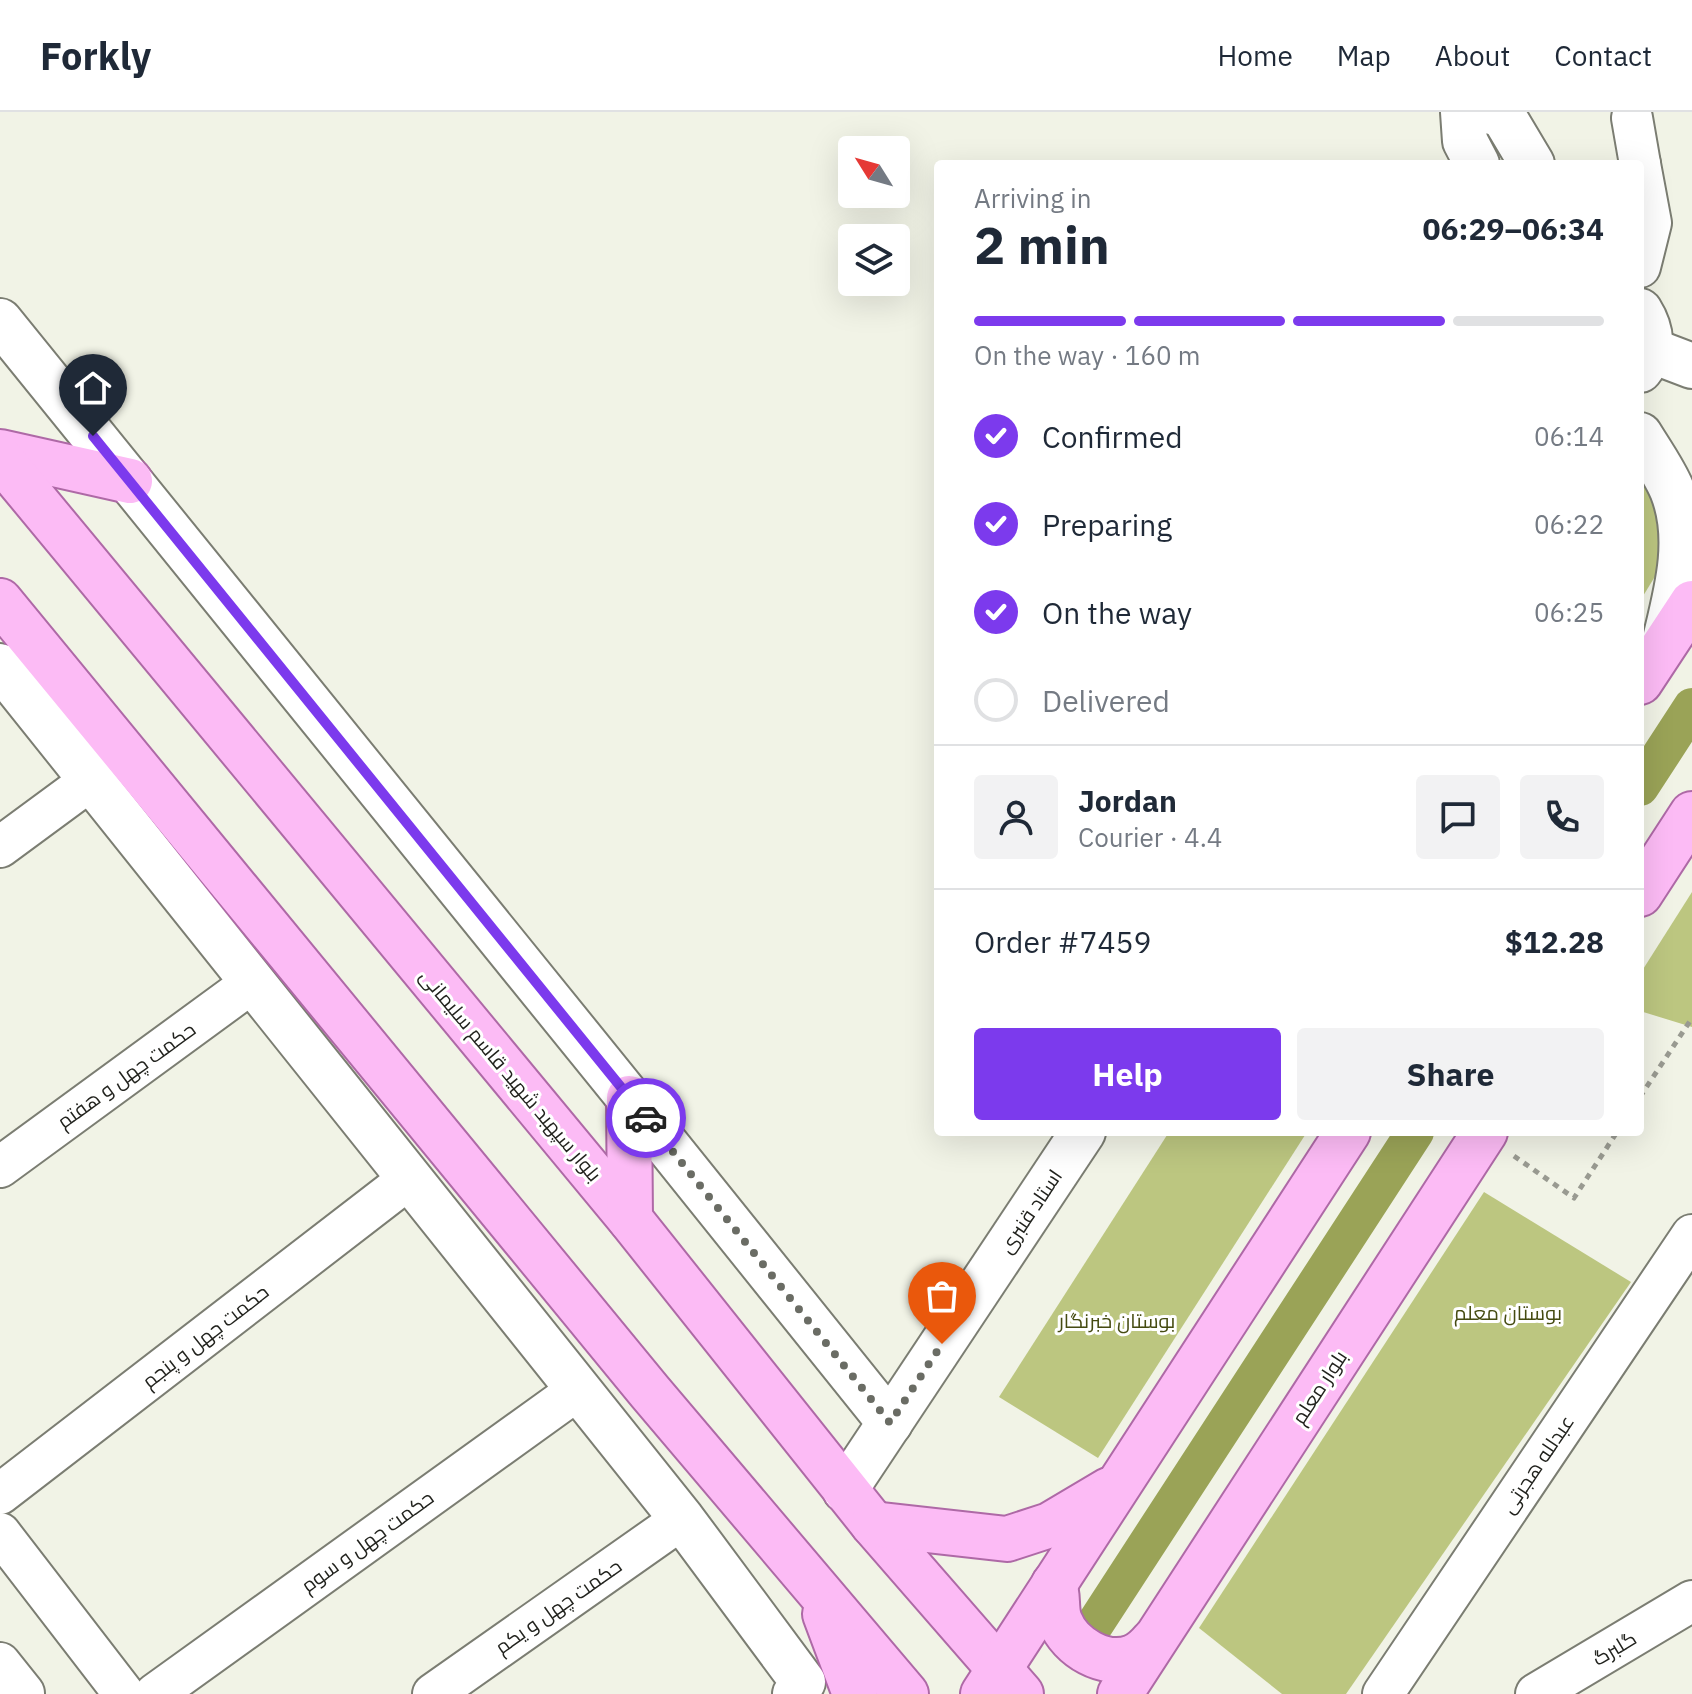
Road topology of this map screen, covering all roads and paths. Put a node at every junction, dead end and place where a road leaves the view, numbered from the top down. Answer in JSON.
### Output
{"nodes":[{"id":1,"x":1463,"y":112,"type":"edge"},
{"id":2,"x":1493,"y":112,"type":"edge"},
{"id":3,"x":1632,"y":118,"type":"dead end"},
{"id":4,"x":1475,"y":160,"type":"edge"},
{"id":5,"x":1530,"y":160,"type":"edge"},
{"id":6,"x":1639,"y":160,"type":"edge"},
{"id":7,"x":1644,"y":185,"type":"edge"},
{"id":8,"x":1644,"y":251,"type":"edge"},
{"id":9,"x":0,"y":321,"type":"edge"},
{"id":10,"x":1644,"y":343,"type":"edge"},
{"id":11,"x":1692,"y":366,"type":"edge"},
{"id":12,"x":1644,"y":442,"type":"edge"},
{"id":13,"x":0,"y":455,"type":"edge"},
{"id":14,"x":130,"y":481,"type":"junction"},
{"id":15,"x":0,"y":601,"type":"edge"},
{"id":16,"x":1692,"y":603,"type":"edge"},
{"id":17,"x":1651,"y":665,"type":"edge"},
{"id":18,"x":0,"y":666,"type":"edge"},
{"id":19,"x":91,"y":780,"type":"junction"},
{"id":20,"x":1692,"y":814,"type":"edge"},
{"id":21,"x":0,"y":847,"type":"edge"},
{"id":22,"x":1644,"y":888,"type":"edge"},
{"id":23,"x":253,"y":982,"type":"junction"},
{"id":24,"x":1692,"y":1018,"type":"edge"},
{"id":25,"x":1644,"y":1091,"type":"edge"},
{"id":26,"x":629,"y":1098,"type":"junction"},
{"id":27,"x":1080,"y":1136,"type":"edge"},
{"id":28,"x":1345,"y":1136,"type":"edge"},
{"id":29,"x":1482,"y":1136,"type":"edge"},
{"id":30,"x":1488,"y":1136,"type":"edge"},
{"id":31,"x":1614,"y":1136,"type":"edge"},
{"id":32,"x":0,"y":1167,"type":"edge"},
{"id":33,"x":410,"y":1178,"type":"junction"},
{"id":34,"x":630,"y":1219,"type":"junction"},
{"id":35,"x":1692,"y":1235,"type":"edge"},
{"id":36,"x":579,"y":1389,"type":"junction"},
{"id":37,"x":650,"y":1392,"type":"junction"},
{"id":38,"x":890,"y":1423,"type":"junction"},
{"id":39,"x":613,"y":1432,"type":"junction"},
{"id":40,"x":1118,"y":1485,"type":"junction"},
{"id":41,"x":845,"y":1490,"type":"junction"},
{"id":42,"x":0,"y":1494,"type":"edge"},
{"id":43,"x":682,"y":1519,"type":"junction"},
{"id":44,"x":873,"y":1524,"type":"junction"},
{"id":45,"x":0,"y":1533,"type":"edge"},
{"id":46,"x":813,"y":1581,"type":"junction"},
{"id":47,"x":1054,"y":1584,"type":"junction"},
{"id":48,"x":1692,"y":1601,"type":"edge"},
{"id":49,"x":1153,"y":1641,"type":"junction"},
{"id":50,"x":0,"y":1663,"type":"edge"},
{"id":51,"x":1001,"y":1686,"type":"edge"},
{"id":52,"x":24,"y":1694,"type":"edge"},
{"id":53,"x":124,"y":1694,"type":"edge"},
{"id":54,"x":155,"y":1694,"type":"edge"},
{"id":55,"x":433,"y":1694,"type":"edge"},
{"id":56,"x":795,"y":1694,"type":"edge"},
{"id":57,"x":855,"y":1694,"type":"edge"},
{"id":58,"x":906,"y":1694,"type":"edge"},
{"id":59,"x":1120,"y":1694,"type":"edge"},
{"id":60,"x":1153,"y":1694,"type":"edge"},
{"id":61,"x":1383,"y":1694,"type":"edge"},
{"id":62,"x":1536,"y":1694,"type":"edge"}],
"edges":[{"from":1,"to":4,"type":"street"},
{"from":2,"to":5,"type":"street"},
{"from":3,"to":6,"type":"street"},
{"from":7,"to":8,"type":"street"},
{"from":9,"to":14,"type":"street"},
{"from":10,"to":11,"type":"street"},
{"from":12,"to":17,"type":"street"},
{"from":13,"to":14,"type":"main road"},
{"from":13,"to":34,"type":"main road","name":"بلوار سپهبد شهید قاسم سلیمانی"},
{"from":14,"to":26,"type":"street"},
{"from":15,"to":37,"type":"main road"},
{"from":16,"to":17,"type":"main road"},
{"from":18,"to":19,"type":"street"},
{"from":19,"to":21,"type":"street"},
{"from":19,"to":23,"type":"street"},
{"from":20,"to":22,"type":"main road"},
{"from":23,"to":32,"type":"street","name":"حکمت چهل و هفتم"},
{"from":23,"to":33,"type":"street"},
{"from":24,"to":25,"type":"path"},
{"from":26,"to":34,"type":"main road"},
{"from":26,"to":38,"type":"street"},
{"from":27,"to":38,"type":"street","name":"استاد قنبری"},
{"from":28,"to":40,"type":"main road"},
{"from":29,"to":49,"type":"main road","name":"بلوار معلم"},
{"from":30,"to":31,"type":"path"},
{"from":33,"to":36,"type":"street"},
{"from":33,"to":42,"type":"street","name":"حکمت چهل و پنجم"},
{"from":34,"to":41,"type":"main road","name":"بلوار سپهبد شهید قاسم سلیمانی"},
{"from":35,"to":61,"type":"street","name":"عبدلله هجرتی"},
{"from":36,"to":39,"type":"street"},
{"from":36,"to":54,"type":"street","name":"حکمت چهل و سوم"},
{"from":37,"to":39,"type":"street"},
{"from":37,"to":46,"type":"main road"},
{"from":38,"to":41,"type":"street","name":"استاد قنبری"},
{"from":39,"to":43,"type":"street"},
{"from":40,"to":44,"type":"main road"},
{"from":40,"to":47,"type":"main road"},
{"from":41,"to":44,"type":"main road","name":"بلوار سپهبد شهید قاسم سلیمانی"},
{"from":43,"to":55,"type":"street","name":"حکمت چهل و یکم"},
{"from":43,"to":56,"type":"street"},
{"from":44,"to":51,"type":"main road","name":"بلوار سپهبد شهید قاسم سلیمانی"},
{"from":45,"to":53,"type":"street"},
{"from":46,"to":57,"type":"main road"},
{"from":46,"to":58,"type":"main road"},
{"from":47,"to":49,"type":"main road"},
{"from":47,"to":51,"type":"main road"},
{"from":48,"to":62,"type":"street","name":"گلبرگ"},
{"from":49,"to":59,"type":"main road","name":"بلوار معلم"},
{"from":49,"to":60,"type":"main road"},
{"from":50,"to":52,"type":"street"}]}
